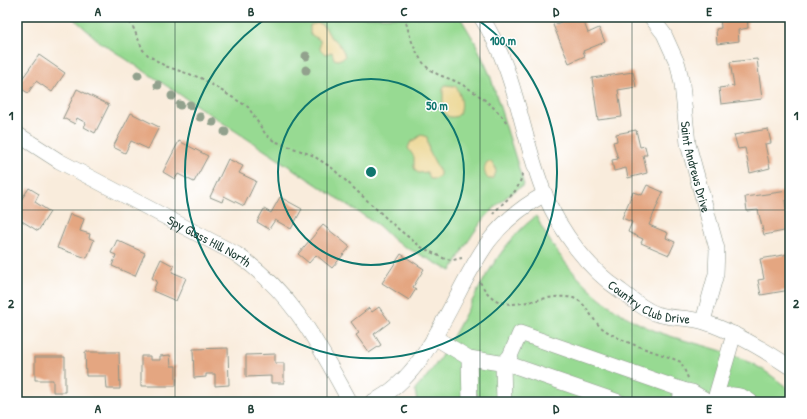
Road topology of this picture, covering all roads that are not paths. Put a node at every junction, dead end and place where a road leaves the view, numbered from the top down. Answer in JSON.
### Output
{"nodes":[{"id":1,"x":481,"y":17,"type":"edge"},
{"id":2,"x":652,"y":17,"type":"edge"},
{"id":3,"x":17,"y":134,"type":"edge"},
{"id":4,"x":545,"y":194,"type":"junction"},
{"id":5,"x":703,"y":321,"type":"junction"},
{"id":6,"x":734,"y":334,"type":"junction"},
{"id":7,"x":434,"y":337,"type":"junction"},
{"id":8,"x":469,"y":358,"type":"junction"},
{"id":9,"x":503,"y":364,"type":"junction"},
{"id":10,"x":790,"y":367,"type":"edge"},
{"id":11,"x":683,"y":395,"type":"edge"},
{"id":12,"x":350,"y":402,"type":"edge"},
{"id":13,"x":372,"y":402,"type":"edge"},
{"id":14,"x":470,"y":402,"type":"edge"},
{"id":15,"x":504,"y":402,"type":"edge"},
{"id":16,"x":619,"y":402,"type":"edge"},
{"id":17,"x":710,"y":402,"type":"edge"},
{"id":18,"x":715,"y":402,"type":"edge"},
{"id":19,"x":751,"y":402,"type":"edge"}],
"edges":[{"from":1,"to":4,"type":"street","name":"Country Club Drive"},
{"from":2,"to":5,"type":"street","name":"Saint Andrews Drive"},
{"from":3,"to":12,"type":"street","name":"Spy Glass Hill North"},
{"from":4,"to":5,"type":"street","name":"Country Club Drive"},
{"from":4,"to":7,"type":"street"},
{"from":5,"to":6,"type":"street","name":"Country Club Drive"},
{"from":6,"to":10,"type":"street","name":"Country Club Drive"},
{"from":6,"to":18,"type":"street"},
{"from":7,"to":8,"type":"street"},
{"from":7,"to":13,"type":"street"},
{"from":8,"to":9,"type":"street"},
{"from":8,"to":14,"type":"street"},
{"from":9,"to":11,"type":"street"},
{"from":9,"to":15,"type":"street"},
{"from":9,"to":16,"type":"street"},
{"from":11,"to":17,"type":"street"},
{"from":18,"to":19,"type":"street"}]}
